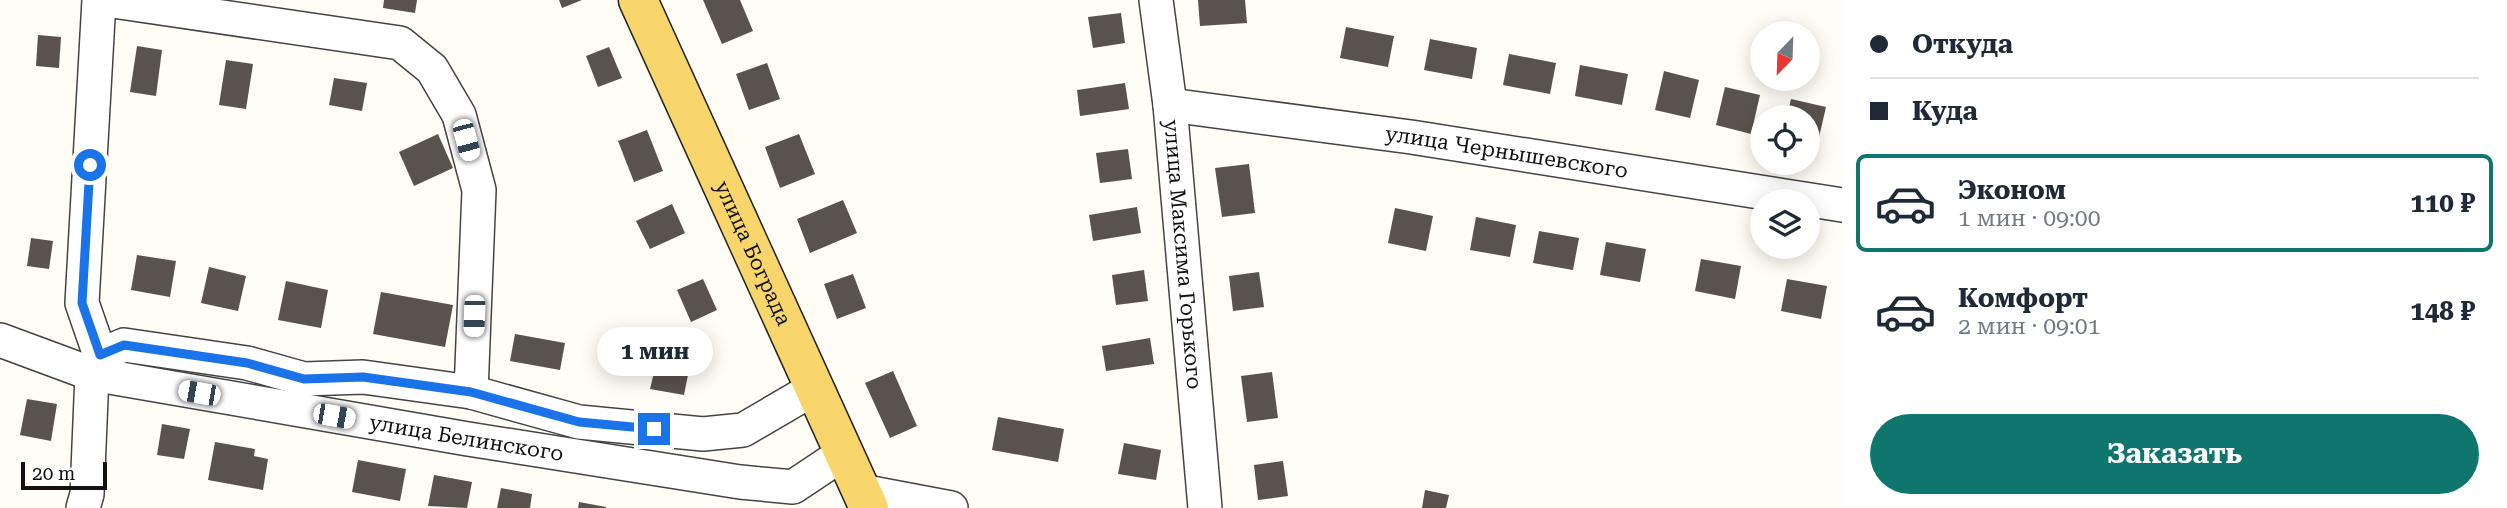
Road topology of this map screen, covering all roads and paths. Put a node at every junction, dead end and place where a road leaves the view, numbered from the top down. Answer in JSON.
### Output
{"nodes":[{"id":1,"x":99,"y":0,"type":"edge"},
{"id":2,"x":106,"y":0,"type":"edge"},
{"id":3,"x":638,"y":0,"type":"edge"},
{"id":4,"x":1156,"y":0,"type":"edge"},
{"id":5,"x":1170,"y":105,"type":"junction"},
{"id":6,"x":1842,"y":205,"type":"edge"},
{"id":7,"x":0,"y":340,"type":"edge"},
{"id":8,"x":96,"y":365,"type":"junction"},
{"id":9,"x":815,"y":388,"type":"junction"},
{"id":10,"x":471,"y":392,"type":"junction"},
{"id":11,"x":844,"y":453,"type":"junction"},
{"id":12,"x":865,"y":500,"type":"edge"},
{"id":13,"x":83,"y":508,"type":"edge"},
{"id":14,"x":951,"y":508,"type":"edge"},
{"id":15,"x":1205,"y":508,"type":"edge"}],
"edges":[{"from":1,"to":8,"type":"street"},
{"from":2,"to":10,"type":"street"},
{"from":3,"to":9,"type":"main road","name":"улица Бограда"},
{"from":4,"to":5,"type":"street","name":"улица Максима Горького"},
{"from":5,"to":6,"type":"street","name":"улица Чернышевского"},
{"from":5,"to":15,"type":"street","name":"улица Максима Горького"},
{"from":7,"to":8,"type":"street","name":"улица Белинского"},
{"from":8,"to":10,"type":"street"},
{"from":8,"to":11,"type":"street","name":"улица Белинского"},
{"from":8,"to":13,"type":"street"},
{"from":9,"to":10,"type":"street"},
{"from":9,"to":11,"type":"main road","name":"улица Бограда"},
{"from":11,"to":12,"type":"main road","name":"улица Бограда"},
{"from":12,"to":14,"type":"street"}]}
